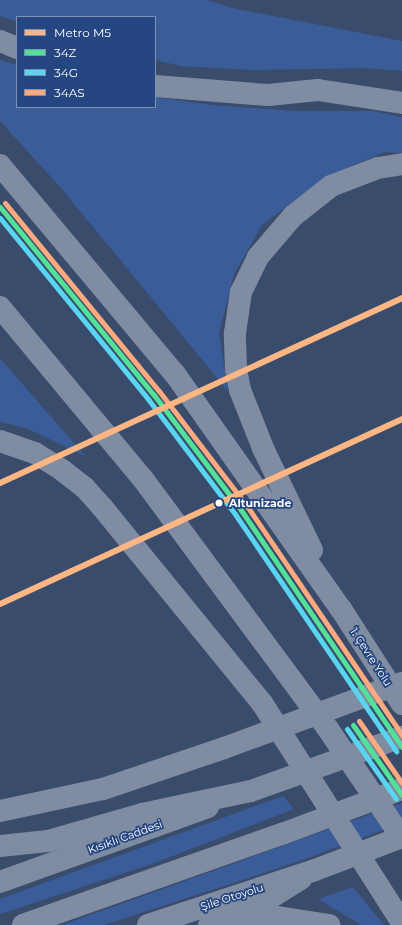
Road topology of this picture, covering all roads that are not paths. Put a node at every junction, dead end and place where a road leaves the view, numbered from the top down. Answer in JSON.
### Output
{"nodes":[{"id":1,"x":0,"y":41,"type":"edge"},
{"id":2,"x":16,"y":48,"type":"edge"},
{"id":3,"x":156,"y":86,"type":"edge"},
{"id":4,"x":318,"y":90,"type":"junction"},
{"id":5,"x":402,"y":90,"type":"edge"},
{"id":6,"x":402,"y":103,"type":"edge"},
{"id":7,"x":402,"y":164,"type":"edge"},
{"id":8,"x":0,"y":165,"type":"edge"},
{"id":9,"x":0,"y":306,"type":"edge"},
{"id":10,"x":0,"y":441,"type":"edge"},
{"id":11,"x":341,"y":609,"type":"junction"},
{"id":12,"x":402,"y":684,"type":"edge"},
{"id":13,"x":402,"y":704,"type":"edge"},
{"id":14,"x":402,"y":738,"type":"edge"},
{"id":15,"x":402,"y":789,"type":"edge"},
{"id":16,"x":251,"y":791,"type":"junction"},
{"id":17,"x":0,"y":811,"type":"edge"},
{"id":18,"x":402,"y":838,"type":"edge"},
{"id":19,"x":0,"y":846,"type":"edge"},
{"id":20,"x":315,"y":870,"type":"junction"},
{"id":21,"x":0,"y":882,"type":"edge"},
{"id":22,"x":402,"y":923,"type":"edge"},
{"id":23,"x":23,"y":925,"type":"edge"},
{"id":24,"x":148,"y":925,"type":"edge"},
{"id":25,"x":209,"y":925,"type":"edge"},
{"id":26,"x":228,"y":925,"type":"edge"},
{"id":27,"x":329,"y":925,"type":"edge"}],
"edges":[{"from":1,"to":2,"type":"highway"},
{"from":3,"to":4,"type":"highway"},
{"from":4,"to":5,"type":"highway"},
{"from":4,"to":6,"type":"highway"},
{"from":7,"to":11,"type":"highway"},
{"from":8,"to":11,"type":"highway"},
{"from":9,"to":18,"type":"highway"},
{"from":10,"to":22,"type":"highway"},
{"from":11,"to":13,"type":"highway","name":"1. Çevre Yolu"},
{"from":12,"to":17,"type":"highway","bridge":true},
{"from":14,"to":16,"type":"main road","name":"Kısıklı Caddesi","bridge":true},
{"from":15,"to":23,"type":"highway","bridge":true},
{"from":16,"to":19,"type":"highway"},
{"from":16,"to":21,"type":"main road","name":"Kısıklı Caddesi"},
{"from":18,"to":20,"type":"highway","name":"Şile Otoyolu","bridge":true},
{"from":20,"to":24,"type":"highway","name":"Şile Otoyolu"},
{"from":20,"to":25,"type":"main road"},
{"from":26,"to":27,"type":"highway"}]}
